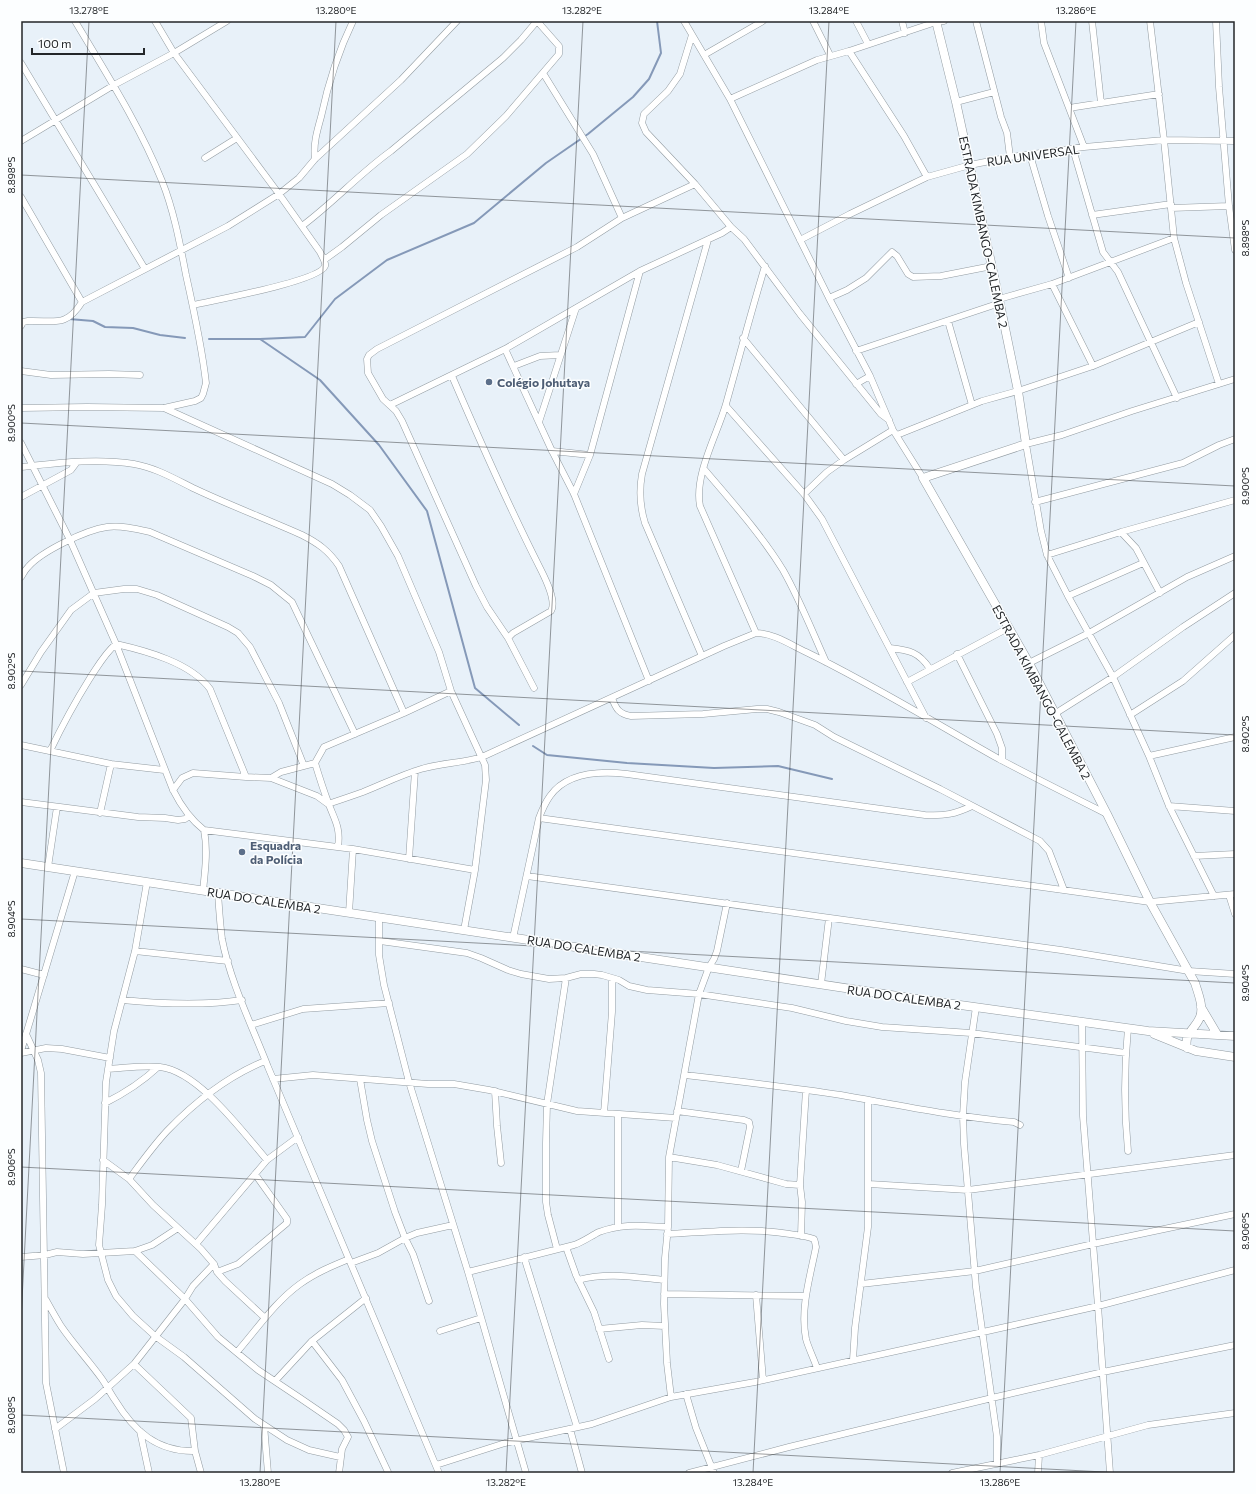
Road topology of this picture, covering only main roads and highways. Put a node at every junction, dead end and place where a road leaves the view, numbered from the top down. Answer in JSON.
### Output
{"nodes":[{"id":1,"x":939,"y":21,"type":"edge"},
{"id":2,"x":21,"y":863,"type":"edge"},
{"id":3,"x":1200,"y":1006,"type":"junction"},
{"id":4,"x":1148,"y":1031,"type":"junction"},
{"id":5,"x":1188,"y":1033,"type":"junction"},
{"id":6,"x":1217,"y":1034,"type":"junction"},
{"id":7,"x":1235,"y":1036,"type":"edge"},
{"id":8,"x":1187,"y":1048,"type":"junction"},
{"id":9,"x":1235,"y":1058,"type":"edge"}],
"edges":[{"from":1,"to":3,"type":"main road","name":"ESTRADA KIMBANGO-CALEMBA 2"},
{"from":2,"to":4,"type":"main road","name":"RUA DO CALEMBA 2"},
{"from":3,"to":5,"type":"main road"},
{"from":3,"to":6,"type":"main road"},
{"from":4,"to":5,"type":"main road","name":"RUA DO CALEMBA 2"},
{"from":4,"to":8,"type":"main road","name":"RUA DO CALEMBA 2"},
{"from":5,"to":6,"type":"main road","name":"RUA DO CALEMBA 2"},
{"from":5,"to":8,"type":"main road"},
{"from":6,"to":7,"type":"main road","name":"RUA DO CALEMBA 2"},
{"from":8,"to":9,"type":"main road","name":"RUA DO CALEMBA 2"}]}
